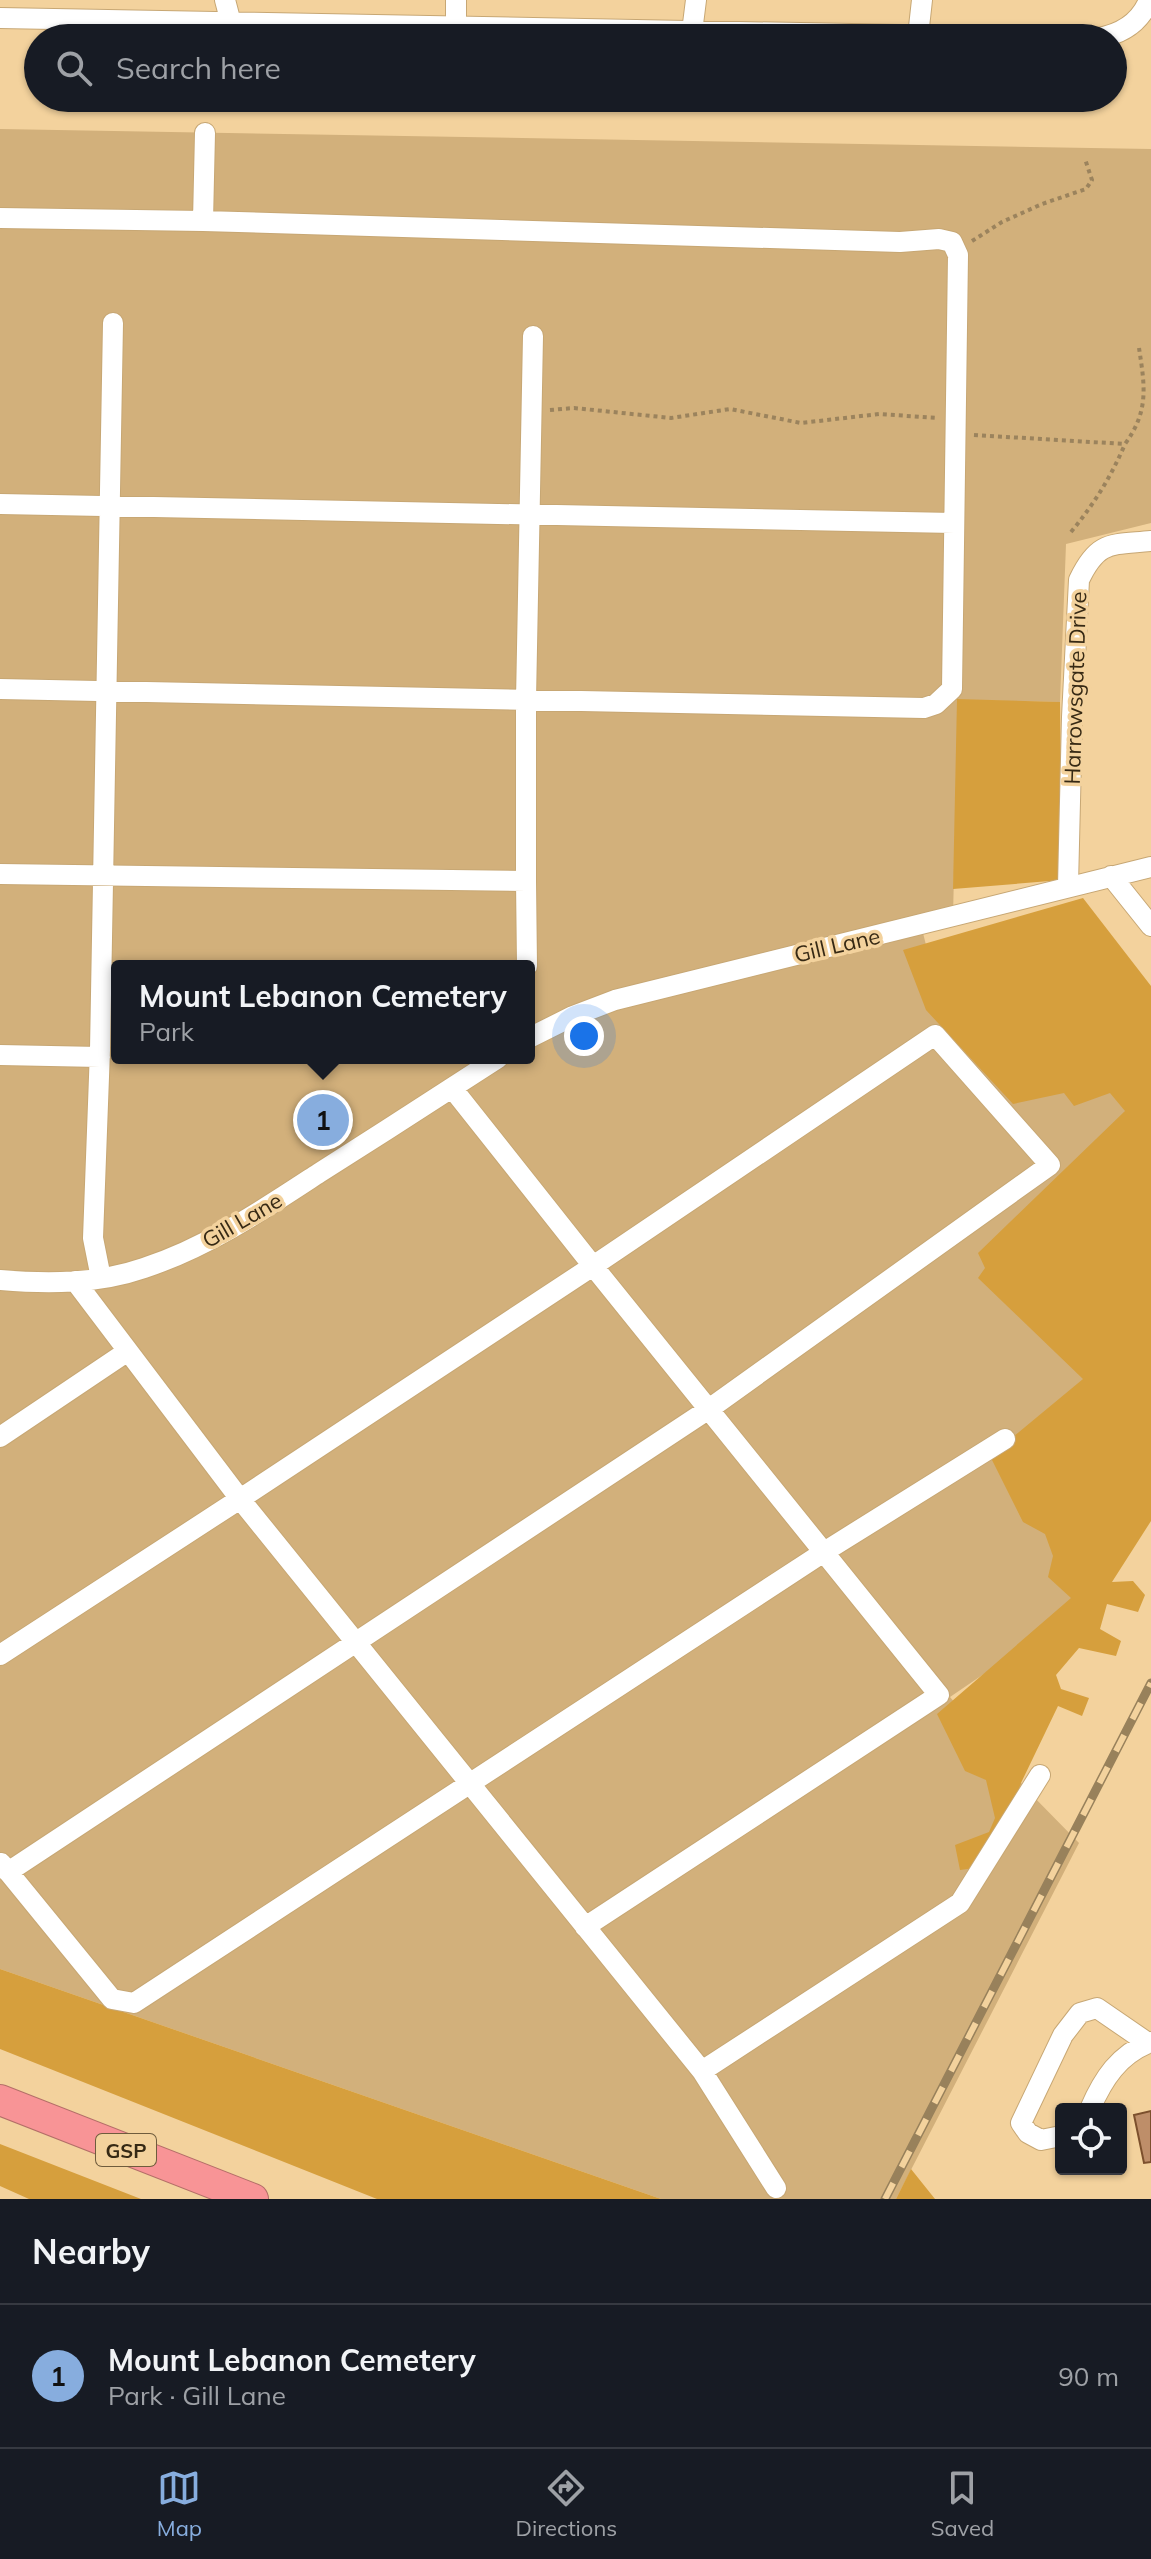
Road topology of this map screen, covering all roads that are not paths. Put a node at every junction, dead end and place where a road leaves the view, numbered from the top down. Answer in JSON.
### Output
{"nodes":[{"id":1,"x":225,"y":0,"type":"edge"},
{"id":2,"x":456,"y":0,"type":"edge"},
{"id":3,"x":696,"y":0,"type":"edge"},
{"id":4,"x":922,"y":0,"type":"edge"},
{"id":5,"x":1149,"y":0,"type":"edge"},
{"id":6,"x":0,"y":18,"type":"edge"},
{"id":7,"x":231,"y":23,"type":"junction"},
{"id":8,"x":287,"y":24,"type":"edge"},
{"id":9,"x":456,"y":24,"type":"edge"},
{"id":10,"x":693,"y":24,"type":"edge"},
{"id":11,"x":919,"y":24,"type":"edge"},
{"id":12,"x":1127,"y":28,"type":"edge"},
{"id":13,"x":205,"y":133,"type":"dead end"},
{"id":14,"x":0,"y":218,"type":"edge"},
{"id":15,"x":203,"y":221,"type":"junction"},
{"id":16,"x":113,"y":323,"type":"dead end"},
{"id":17,"x":533,"y":336,"type":"dead end"},
{"id":18,"x":0,"y":504,"type":"edge"},
{"id":19,"x":109,"y":506,"type":"junction"},
{"id":20,"x":530,"y":513,"type":"junction"},
{"id":21,"x":954,"y":523,"type":"junction"},
{"id":22,"x":1151,"y":541,"type":"edge"},
{"id":23,"x":0,"y":689,"type":"edge"},
{"id":24,"x":106,"y":692,"type":"junction"},
{"id":25,"x":526,"y":700,"type":"junction"},
{"id":26,"x":1151,"y":867,"type":"edge"},
{"id":27,"x":0,"y":874,"type":"edge"},
{"id":28,"x":103,"y":875,"type":"junction"},
{"id":29,"x":1111,"y":876,"type":"junction"},
{"id":30,"x":526,"y":881,"type":"junction"},
{"id":31,"x":1068,"y":886,"type":"junction"},
{"id":32,"x":1151,"y":926,"type":"edge"},
{"id":33,"x":527,"y":960,"type":"edge"},
{"id":34,"x":535,"y":1035,"type":"edge"},
{"id":35,"x":0,"y":1055,"type":"edge"},
{"id":36,"x":100,"y":1057,"type":"junction"},
{"id":37,"x":489,"y":1064,"type":"edge"},
{"id":38,"x":452,"y":1088,"type":"junction"},
{"id":39,"x":593,"y":1266,"type":"junction"},
{"id":40,"x":101,"y":1278,"type":"junction"},
{"id":41,"x":0,"y":1280,"type":"edge"},
{"id":42,"x":75,"y":1281,"type":"junction"},
{"id":43,"x":128,"y":1351,"type":"junction"},
{"id":44,"x":709,"y":1409,"type":"junction"},
{"id":45,"x":0,"y":1437,"type":"edge"},
{"id":46,"x":1005,"y":1439,"type":"dead end"},
{"id":47,"x":240,"y":1499,"type":"junction"},
{"id":48,"x":824,"y":1552,"type":"junction"},
{"id":49,"x":356,"y":1642,"type":"junction"},
{"id":50,"x":0,"y":1655,"type":"edge"},
{"id":51,"x":1040,"y":1775,"type":"dead end"},
{"id":52,"x":470,"y":1785,"type":"junction"},
{"id":53,"x":4,"y":1867,"type":"edge"},
{"id":54,"x":585,"y":1927,"type":"junction"},
{"id":55,"x":1149,"y":2042,"type":"edge"},
{"id":56,"x":702,"y":2071,"type":"junction"},
{"id":57,"x":0,"y":2100,"type":"edge"},
{"id":58,"x":1093,"y":2103,"type":"edge"},
{"id":59,"x":1055,"y":2137,"type":"edge"},
{"id":60,"x":776,"y":2188,"type":"dead end"},
{"id":61,"x":253,"y":2199,"type":"edge"}],
"edges":[{"from":1,"to":7,"type":"street"},
{"from":2,"to":9,"type":"street"},
{"from":3,"to":10,"type":"street"},
{"from":4,"to":11,"type":"street"},
{"from":5,"to":12,"type":"street"},
{"from":6,"to":7,"type":"street"},
{"from":7,"to":8,"type":"street"},
{"from":13,"to":15,"type":"street"},
{"from":14,"to":15,"type":"street"},
{"from":15,"to":21,"type":"street"},
{"from":16,"to":19,"type":"street"},
{"from":17,"to":20,"type":"street"},
{"from":18,"to":19,"type":"street"},
{"from":19,"to":20,"type":"street"},
{"from":19,"to":24,"type":"street"},
{"from":20,"to":21,"type":"street"},
{"from":20,"to":25,"type":"street"},
{"from":21,"to":25,"type":"street"},
{"from":22,"to":31,"type":"street","name":"Harrowsgate Drive"},
{"from":23,"to":24,"type":"street"},
{"from":24,"to":25,"type":"street"},
{"from":24,"to":28,"type":"street"},
{"from":25,"to":30,"type":"street"},
{"from":26,"to":29,"type":"street","name":"Gill Lane"},
{"from":27,"to":28,"type":"street"},
{"from":28,"to":30,"type":"street"},
{"from":28,"to":36,"type":"street"},
{"from":29,"to":31,"type":"street","name":"Gill Lane"},
{"from":29,"to":32,"type":"street"},
{"from":30,"to":33,"type":"street"},
{"from":31,"to":34,"type":"street","name":"Gill Lane"},
{"from":35,"to":36,"type":"street"},
{"from":36,"to":40,"type":"street"},
{"from":37,"to":38,"type":"street","name":"Gill Lane"},
{"from":38,"to":39,"type":"street"},
{"from":38,"to":40,"type":"street","name":"Gill Lane"},
{"from":39,"to":44,"type":"street"},
{"from":39,"to":44,"type":"street"},
{"from":39,"to":47,"type":"street"},
{"from":40,"to":42,"type":"street","name":"Gill Lane"},
{"from":41,"to":42,"type":"street","name":"Gill Lane"},
{"from":42,"to":43,"type":"street"},
{"from":43,"to":45,"type":"street"},
{"from":43,"to":47,"type":"street"},
{"from":44,"to":48,"type":"street"},
{"from":44,"to":49,"type":"street"},
{"from":46,"to":48,"type":"street"},
{"from":47,"to":49,"type":"street"},
{"from":47,"to":50,"type":"street"},
{"from":48,"to":52,"type":"street"},
{"from":48,"to":54,"type":"street"},
{"from":49,"to":52,"type":"street"},
{"from":49,"to":53,"type":"street"},
{"from":51,"to":56,"type":"street"},
{"from":52,"to":53,"type":"street"},
{"from":52,"to":54,"type":"street"},
{"from":54,"to":56,"type":"street"},
{"from":55,"to":58,"type":"street"},
{"from":55,"to":59,"type":"street"},
{"from":56,"to":60,"type":"street"},
{"from":57,"to":61,"type":"highway","number":"GSP"}]}
